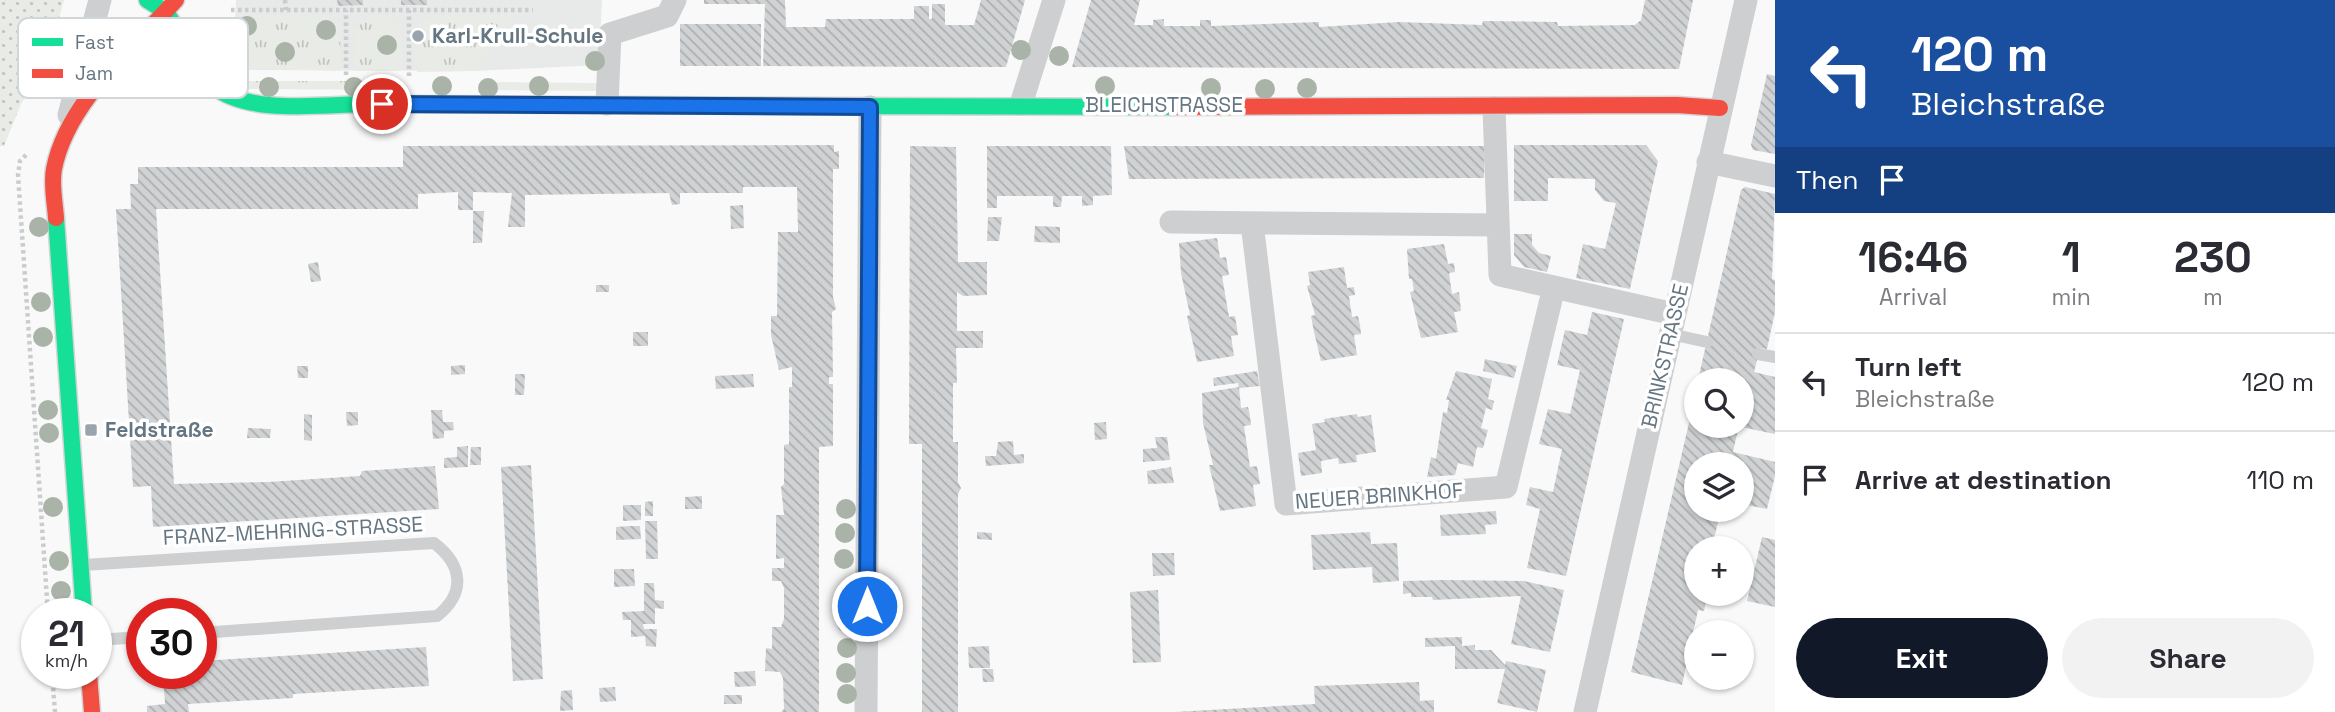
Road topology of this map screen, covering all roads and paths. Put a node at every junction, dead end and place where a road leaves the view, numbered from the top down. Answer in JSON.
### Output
{"nodes":[{"id":1,"x":100,"y":0,"type":"edge"},
{"id":2,"x":147,"y":0,"type":"edge"},
{"id":3,"x":285,"y":0,"type":"edge"},
{"id":4,"x":676,"y":0,"type":"edge"},
{"id":5,"x":1054,"y":0,"type":"edge"},
{"id":6,"x":1746,"y":0,"type":"edge"},
{"id":7,"x":171,"y":6,"type":"edge"},
{"id":8,"x":231,"y":10,"type":"dead end"},
{"id":9,"x":286,"y":10,"type":"junction"},
{"id":10,"x":346,"y":10,"type":"junction"},
{"id":11,"x":409,"y":10,"type":"junction"},
{"id":12,"x":533,"y":10,"type":"dead end"},
{"id":13,"x":97,"y":18,"type":"edge"},
{"id":14,"x":346,"y":75,"type":"dead end"},
{"id":15,"x":74,"y":98,"type":"edge"},
{"id":16,"x":90,"y":98,"type":"edge"},
{"id":17,"x":232,"y":98,"type":"edge"},
{"id":18,"x":409,"y":104,"type":"junction"},
{"id":19,"x":607,"y":104,"type":"junction"},
{"id":20,"x":1021,"y":104,"type":"junction"},
{"id":21,"x":870,"y":107,"type":"junction"},
{"id":22,"x":1493,"y":108,"type":"junction"},
{"id":23,"x":1720,"y":108,"type":"junction"},
{"id":24,"x":60,"y":143,"type":"junction"},
{"id":25,"x":1708,"y":162,"type":"junction"},
{"id":26,"x":1775,"y":176,"type":"edge"},
{"id":27,"x":1171,"y":222,"type":"dead end"},
{"id":28,"x":1252,"y":223,"type":"junction"},
{"id":29,"x":1498,"y":225,"type":"junction"},
{"id":30,"x":1554,"y":287,"type":"junction"},
{"id":31,"x":1672,"y":324,"type":"junction"},
{"id":32,"x":1707,"y":342,"type":"dead end"},
{"id":33,"x":1758,"y":354,"type":"dead end"},
{"id":34,"x":1775,"y":357,"type":"edge"},
{"id":35,"x":80,"y":565,"type":"junction"},
{"id":36,"x":47,"y":598,"type":"edge"},
{"id":37,"x":83,"y":598,"type":"edge"},
{"id":38,"x":217,"y":632,"type":"edge"},
{"id":39,"x":53,"y":689,"type":"edge"},
{"id":40,"x":90,"y":689,"type":"edge"},
{"id":41,"x":55,"y":712,"type":"edge"},
{"id":42,"x":92,"y":712,"type":"edge"},
{"id":43,"x":866,"y":712,"type":"edge"},
{"id":44,"x":1585,"y":712,"type":"edge"}],
"edges":[{"from":1,"to":13,"type":"street"},
{"from":2,"to":7,"type":"street"},
{"from":3,"to":9,"type":"path"},
{"from":4,"to":19,"type":"street"},
{"from":5,"to":20,"type":"street"},
{"from":6,"to":23,"type":"street","name":"BRINKSTRASSE"},
{"from":8,"to":9,"type":"path"},
{"from":9,"to":10,"type":"path"},
{"from":10,"to":11,"type":"path"},
{"from":10,"to":14,"type":"path"},
{"from":11,"to":12,"type":"path"},
{"from":11,"to":18,"type":"path"},
{"from":15,"to":24,"type":"street"},
{"from":16,"to":24,"type":"street"},
{"from":17,"to":18,"type":"street","name":"BLEICHSTRASSE"},
{"from":18,"to":19,"type":"street","name":"BLEICHSTRASSE"},
{"from":19,"to":21,"type":"street","name":"BLEICHSTRASSE"},
{"from":20,"to":21,"type":"street","name":"BLEICHSTRASSE"},
{"from":20,"to":22,"type":"street","name":"BLEICHSTRASSE"},
{"from":21,"to":43,"type":"street"},
{"from":22,"to":23,"type":"street","name":"BLEICHSTRASSE"},
{"from":22,"to":29,"type":"street"},
{"from":23,"to":25,"type":"street","name":"BRINKSTRASSE"},
{"from":24,"to":35,"type":"street"},
{"from":24,"to":36,"type":"path"},
{"from":25,"to":26,"type":"street"},
{"from":25,"to":31,"type":"street","name":"BRINKSTRASSE"},
{"from":27,"to":28,"type":"street"},
{"from":28,"to":29,"type":"street"},
{"from":28,"to":30,"type":"street","name":"NEUER BRINKHOF"},
{"from":29,"to":30,"type":"street"},
{"from":30,"to":31,"type":"street"},
{"from":31,"to":32,"type":"lane"},
{"from":31,"to":44,"type":"street","name":"BRINKSTRASSE"},
{"from":33,"to":34,"type":"lane"},
{"from":35,"to":37,"type":"street"},
{"from":35,"to":38,"type":"lane","name":"FRANZ-MEHRING-STRASSE"},
{"from":39,"to":41,"type":"path"},
{"from":40,"to":42,"type":"street"}]}
